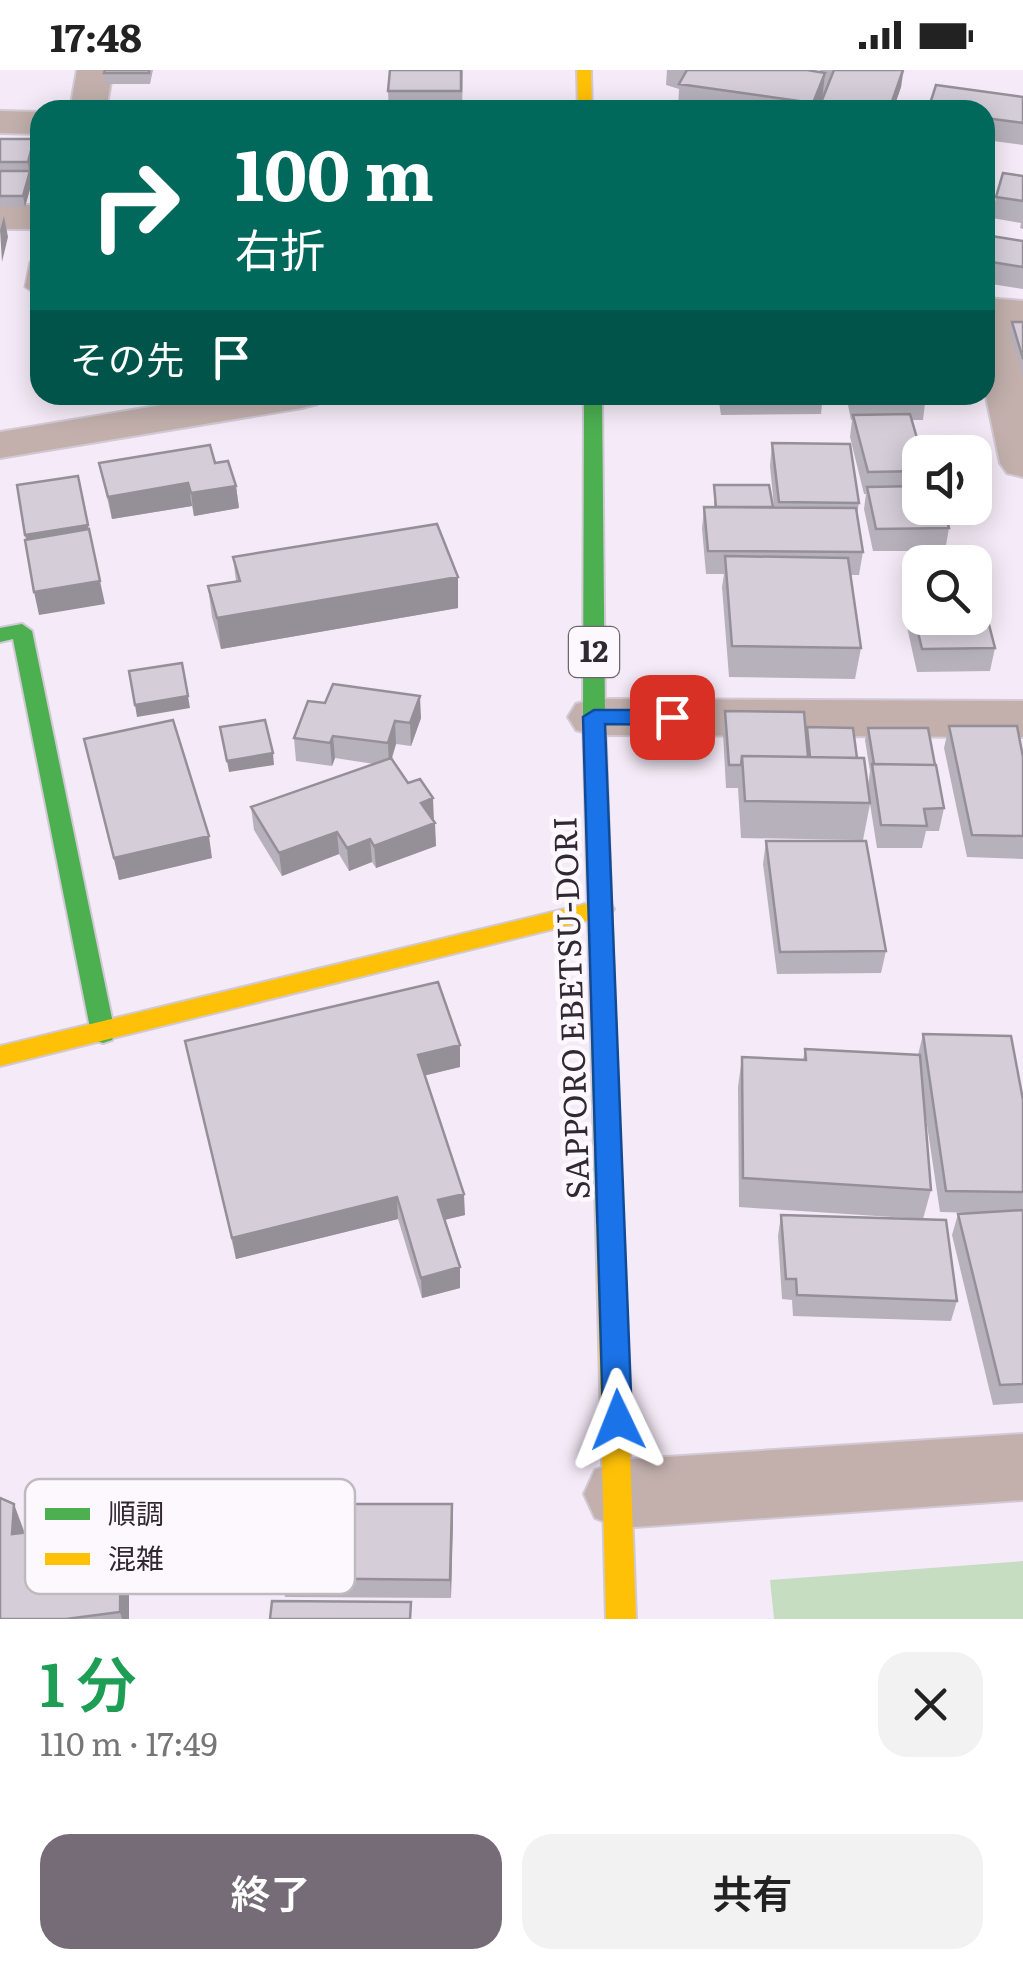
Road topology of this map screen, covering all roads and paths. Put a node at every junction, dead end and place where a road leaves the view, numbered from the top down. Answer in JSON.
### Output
{"nodes":[{"id":1,"x":96,"y":70,"type":"edge"},
{"id":2,"x":584,"y":70,"type":"edge"},
{"id":3,"x":90,"y":100,"type":"edge"},
{"id":4,"x":586,"y":100,"type":"edge"},
{"id":5,"x":0,"y":122,"type":"edge"},
{"id":6,"x":30,"y":122,"type":"edge"},
{"id":7,"x":0,"y":217,"type":"edge"},
{"id":8,"x":30,"y":218,"type":"edge"},
{"id":9,"x":995,"y":311,"type":"edge"},
{"id":10,"x":1023,"y":314,"type":"edge"},
{"id":11,"x":995,"y":341,"type":"edge"},
{"id":12,"x":240,"y":405,"type":"edge"},
{"id":13,"x":593,"y":405,"type":"edge"},
{"id":14,"x":0,"y":444,"type":"edge"},
{"id":15,"x":1023,"y":463,"type":"edge"},
{"id":16,"x":0,"y":635,"type":"edge"},
{"id":17,"x":594,"y":717,"type":"junction"},
{"id":18,"x":1023,"y":719,"type":"edge"},
{"id":19,"x":602,"y":909,"type":"junction"},
{"id":20,"x":103,"y":1033,"type":"junction"},
{"id":21,"x":0,"y":1056,"type":"edge"},
{"id":22,"x":1023,"y":1467,"type":"edge"},
{"id":23,"x":620,"y":1494,"type":"junction"},
{"id":24,"x":621,"y":1619,"type":"edge"}],
"edges":[{"from":1,"to":3,"type":"street"},
{"from":2,"to":4,"type":"main road"},
{"from":5,"to":6,"type":"street"},
{"from":7,"to":8,"type":"street"},
{"from":9,"to":10,"type":"street"},
{"from":11,"to":15,"type":"street"},
{"from":12,"to":14,"type":"street"},
{"from":13,"to":17,"type":"main road","name":"SAPPORO EBETSU-DORI","number":"12"},
{"from":16,"to":20,"type":"main road"},
{"from":17,"to":18,"type":"street"},
{"from":17,"to":19,"type":"main road","name":"SAPPORO EBETSU-DORI","number":"12"},
{"from":19,"to":20,"type":"main road"},
{"from":19,"to":23,"type":"main road","name":"SAPPORO EBETSU-DORI","number":"12"},
{"from":20,"to":21,"type":"main road"},
{"from":22,"to":23,"type":"street"},
{"from":23,"to":24,"type":"main road","name":"SAPPORO EBETSU-DORI","number":"12"}]}
